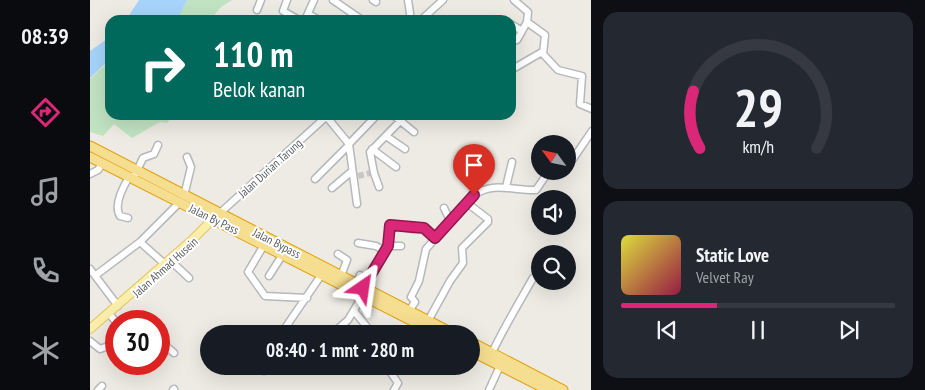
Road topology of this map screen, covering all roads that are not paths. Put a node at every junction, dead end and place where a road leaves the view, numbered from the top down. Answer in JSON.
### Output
{"nodes":[{"id":1,"x":261,"y":0,"type":"edge"},
{"id":2,"x":288,"y":0,"type":"edge"},
{"id":3,"x":314,"y":0,"type":"edge"},
{"id":4,"x":333,"y":0,"type":"edge"},
{"id":5,"x":408,"y":0,"type":"edge"},
{"id":6,"x":443,"y":0,"type":"edge"},
{"id":7,"x":514,"y":0,"type":"edge"},
{"id":8,"x":257,"y":10,"type":"dead end"},
{"id":9,"x":290,"y":15,"type":"edge"},
{"id":10,"x":307,"y":15,"type":"edge"},
{"id":11,"x":355,"y":15,"type":"edge"},
{"id":12,"x":410,"y":15,"type":"edge"},
{"id":13,"x":426,"y":15,"type":"edge"},
{"id":14,"x":527,"y":22,"type":"junction"},
{"id":15,"x":516,"y":27,"type":"edge"},
{"id":16,"x":522,"y":31,"type":"junction"},
{"id":17,"x":516,"y":40,"type":"edge"},
{"id":18,"x":542,"y":52,"type":"junction"},
{"id":19,"x":516,"y":67,"type":"edge"},
{"id":20,"x":591,"y":109,"type":"edge"},
{"id":21,"x":323,"y":120,"type":"edge"},
{"id":22,"x":330,"y":120,"type":"edge"},
{"id":23,"x":372,"y":120,"type":"edge"},
{"id":24,"x":399,"y":121,"type":"joint"},
{"id":25,"x":591,"y":131,"type":"edge"},
{"id":26,"x":414,"y":132,"type":"dead end"},
{"id":27,"x":386,"y":136,"type":"junction"},
{"id":28,"x":158,"y":145,"type":"dead end"},
{"id":29,"x":348,"y":145,"type":"junction"},
{"id":30,"x":90,"y":146,"type":"edge"},
{"id":31,"x":372,"y":149,"type":"junction"},
{"id":32,"x":405,"y":149,"type":"dead end"},
{"id":33,"x":576,"y":154,"type":"edge"},
{"id":34,"x":187,"y":156,"type":"dead end"},
{"id":35,"x":96,"y":161,"type":"edge"},
{"id":36,"x":512,"y":162,"type":"dead end"},
{"id":37,"x":396,"y":167,"type":"dead end"},
{"id":38,"x":90,"y":174,"type":"edge"},
{"id":39,"x":354,"y":175,"type":"junction"},
{"id":40,"x":133,"y":176,"type":"junction"},
{"id":41,"x":315,"y":179,"type":"dead end"},
{"id":42,"x":543,"y":180,"type":"edge"},
{"id":43,"x":379,"y":187,"type":"dead end"},
{"id":44,"x":506,"y":187,"type":"junction"},
{"id":45,"x":332,"y":188,"type":"dead end"},
{"id":46,"x":182,"y":199,"type":"junction"},
{"id":47,"x":467,"y":203,"type":"junction"},
{"id":48,"x":357,"y":204,"type":"dead end"},
{"id":49,"x":444,"y":208,"type":"dead end"},
{"id":50,"x":128,"y":218,"type":"dead end"},
{"id":51,"x":216,"y":218,"type":"junction"},
{"id":52,"x":451,"y":222,"type":"junction"},
{"id":53,"x":435,"y":238,"type":"junction"},
{"id":54,"x":140,"y":242,"type":"junction"},
{"id":55,"x":358,"y":243,"type":"dead end"},
{"id":56,"x":264,"y":245,"type":"junction"},
{"id":57,"x":401,"y":246,"type":"dead end"},
{"id":58,"x":386,"y":248,"type":"junction"},
{"id":59,"x":283,"y":254,"type":"junction"},
{"id":60,"x":338,"y":254,"type":"dead end"},
{"id":61,"x":168,"y":264,"type":"junction"},
{"id":62,"x":90,"y":268,"type":"edge"},
{"id":63,"x":325,"y":273,"type":"junction"},
{"id":64,"x":96,"y":275,"type":"junction"},
{"id":65,"x":360,"y":275,"type":"dead end"},
{"id":66,"x":269,"y":276,"type":"dead end"},
{"id":67,"x":341,"y":276,"type":"junction"},
{"id":68,"x":189,"y":278,"type":"dead end"},
{"id":69,"x":531,"y":282,"type":"edge"},
{"id":70,"x":360,"y":289,"type":"junction"},
{"id":71,"x":307,"y":298,"type":"junction"},
{"id":72,"x":118,"y":306,"type":"junction"},
{"id":73,"x":123,"y":310,"type":"edge"},
{"id":74,"x":354,"y":311,"type":"junction"},
{"id":75,"x":409,"y":311,"type":"junction"},
{"id":76,"x":105,"y":324,"type":"edge"},
{"id":77,"x":288,"y":325,"type":"edge"},
{"id":78,"x":343,"y":325,"type":"edge"},
{"id":79,"x":365,"y":325,"type":"edge"},
{"id":80,"x":422,"y":325,"type":"edge"},
{"id":81,"x":423,"y":325,"type":"edge"},
{"id":82,"x":426,"y":325,"type":"edge"},
{"id":83,"x":90,"y":331,"type":"edge"},
{"id":84,"x":90,"y":341,"type":"edge"},
{"id":85,"x":480,"y":347,"type":"edge"},
{"id":86,"x":105,"y":348,"type":"edge"},
{"id":87,"x":170,"y":350,"type":"edge"},
{"id":88,"x":492,"y":353,"type":"junction"},
{"id":89,"x":174,"y":354,"type":"dead end"},
{"id":90,"x":480,"y":356,"type":"edge"},
{"id":91,"x":500,"y":366,"type":"junction"},
{"id":92,"x":392,"y":375,"type":"edge"},
{"id":93,"x":394,"y":390,"type":"edge"},
{"id":94,"x":489,"y":390,"type":"edge"},
{"id":95,"x":548,"y":390,"type":"edge"},
{"id":96,"x":563,"y":390,"type":"edge"}],
"edges":[{"from":1,"to":8,"type":"street"},
{"from":2,"to":9,"type":"street"},
{"from":3,"to":10,"type":"street"},
{"from":4,"to":11,"type":"street"},
{"from":5,"to":12,"type":"street"},
{"from":6,"to":13,"type":"street"},
{"from":7,"to":14,"type":"street"},
{"from":14,"to":16,"type":"street"},
{"from":14,"to":18,"type":"street"},
{"from":15,"to":16,"type":"street"},
{"from":16,"to":17,"type":"street"},
{"from":18,"to":19,"type":"street"},
{"from":18,"to":20,"type":"street"},
{"from":21,"to":51,"type":"street","name":"Jalan Durian Tarung"},
{"from":22,"to":29,"type":"street"},
{"from":23,"to":29,"type":"street"},
{"from":24,"to":26,"type":"street"},
{"from":24,"to":27,"type":"street"},
{"from":25,"to":33,"type":"street"},
{"from":27,"to":31,"type":"street"},
{"from":27,"to":32,"type":"street"},
{"from":28,"to":40,"type":"street"},
{"from":29,"to":39,"type":"street"},
{"from":29,"to":41,"type":"street"},
{"from":30,"to":40,"type":"highway","name":"Jalan Bypass"},
{"from":31,"to":37,"type":"street"},
{"from":31,"to":43,"type":"street"},
{"from":34,"to":46,"type":"street"},
{"from":35,"to":38,"type":"street"},
{"from":35,"to":40,"type":"highway"},
{"from":36,"to":44,"type":"street"},
{"from":39,"to":45,"type":"street"},
{"from":39,"to":48,"type":"street"},
{"from":40,"to":46,"type":"highway","name":"Jalan Bypass"},
{"from":40,"to":50,"type":"street"},
{"from":42,"to":44,"type":"street"},
{"from":44,"to":47,"type":"street"},
{"from":46,"to":51,"type":"highway","name":"Jalan Bypass"},
{"from":46,"to":54,"type":"street"},
{"from":47,"to":52,"type":"street"},
{"from":47,"to":82,"type":"street"},
{"from":49,"to":52,"type":"street"},
{"from":51,"to":56,"type":"highway","name":"Jalan By Pass"},
{"from":51,"to":61,"type":"main road","name":"Jalan Ahmad Husein"},
{"from":51,"to":63,"type":"highway","name":"Jalan Bypass"},
{"from":52,"to":53,"type":"street"},
{"from":53,"to":58,"type":"street"},
{"from":53,"to":75,"type":"street"},
{"from":54,"to":61,"type":"street"},
{"from":54,"to":64,"type":"street"},
{"from":55,"to":58,"type":"street"},
{"from":56,"to":59,"type":"highway","name":"Jalan By Pass"},
{"from":56,"to":71,"type":"street"},
{"from":57,"to":58,"type":"street"},
{"from":58,"to":70,"type":"street"},
{"from":59,"to":63,"type":"highway","name":"Jalan By Pass"},
{"from":59,"to":66,"type":"street"},
{"from":60,"to":67,"type":"street"},
{"from":61,"to":68,"type":"street"},
{"from":61,"to":72,"type":"main road","name":"Jalan Ahmad Husein"},
{"from":61,"to":73,"type":"main road","name":"Jalan Ahmad Husein"},
{"from":62,"to":64,"type":"street"},
{"from":63,"to":67,"type":"highway","name":"Jalan Bypass"},
{"from":63,"to":70,"type":"highway","name":"Jalan By Pass"},
{"from":63,"to":71,"type":"street"},
{"from":64,"to":72,"type":"street"},
{"from":65,"to":70,"type":"street"},
{"from":67,"to":70,"type":"highway","name":"Jalan Bypass"},
{"from":69,"to":88,"type":"street"},
{"from":70,"to":74,"type":"street"},
{"from":70,"to":75,"type":"highway","name":"Jalan Bypass"},
{"from":70,"to":80,"type":"highway","name":"Jalan By Pass"},
{"from":71,"to":77,"type":"street"},
{"from":72,"to":83,"type":"main road","name":"Jalan Ahmad Husein"},
{"from":74,"to":78,"type":"street"},
{"from":74,"to":79,"type":"street"},
{"from":75,"to":81,"type":"highway","name":"Jalan Bypass"},
{"from":76,"to":83,"type":"main road","name":"Jalan Ahmad Husein"},
{"from":84,"to":86,"type":"street"},
{"from":85,"to":88,"type":"highway"},
{"from":87,"to":89,"type":"street"},
{"from":88,"to":96,"type":"highway"},
{"from":90,"to":91,"type":"highway"},
{"from":91,"to":94,"type":"street"},
{"from":91,"to":95,"type":"highway"},
{"from":92,"to":93,"type":"street"}]}
